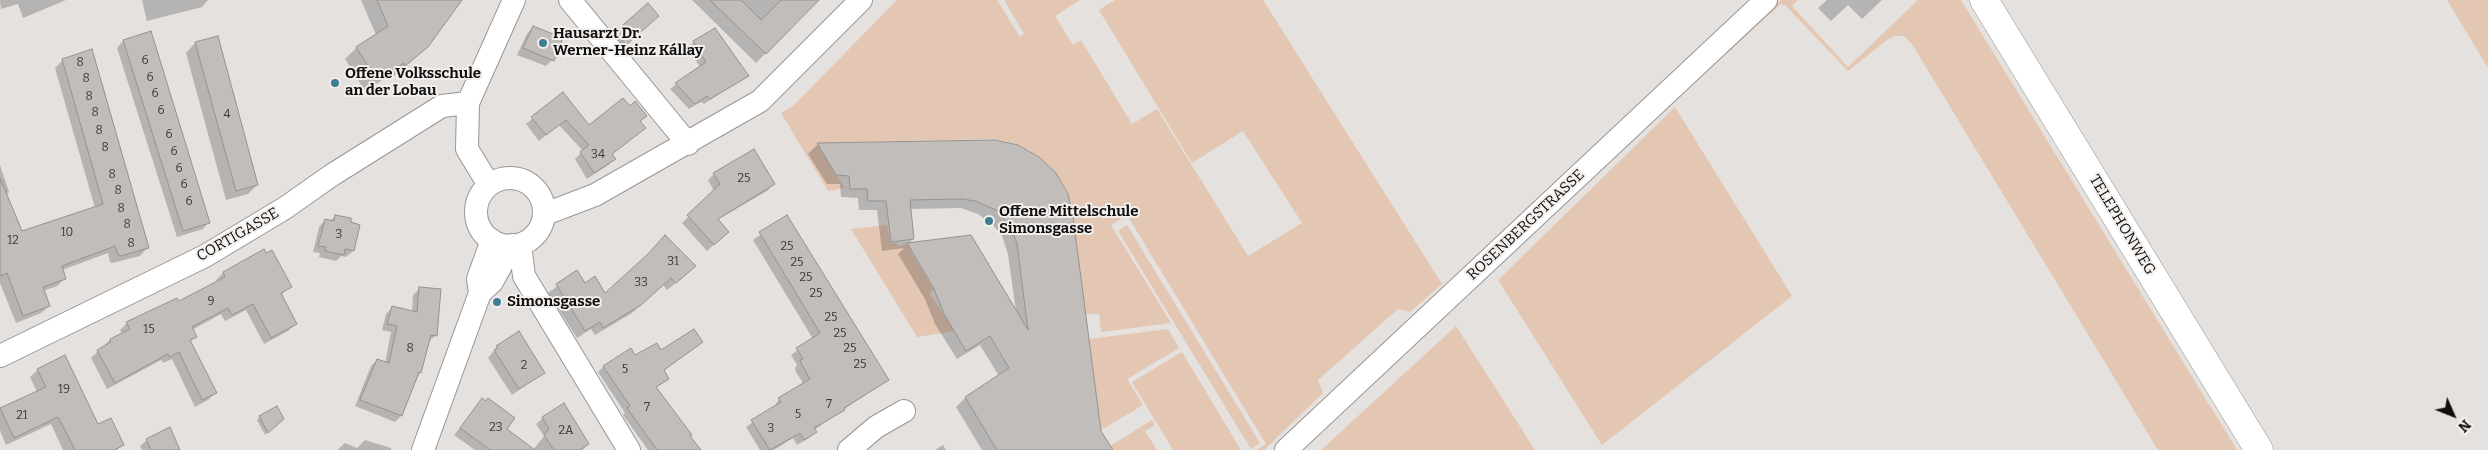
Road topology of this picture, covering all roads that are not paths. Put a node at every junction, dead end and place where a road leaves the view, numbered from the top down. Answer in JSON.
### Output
{"nodes":[{"id":1,"x":514,"y":0,"type":"edge"},
{"id":2,"x":570,"y":0,"type":"edge"},
{"id":3,"x":861,"y":0,"type":"edge"},
{"id":4,"x":1766,"y":0,"type":"edge"},
{"id":5,"x":1984,"y":0,"type":"edge"},
{"id":6,"x":468,"y":103,"type":"junction"},
{"id":7,"x":688,"y":144,"type":"junction"},
{"id":8,"x":489,"y":185,"type":"junction"},
{"id":9,"x":544,"y":214,"type":"junction"},
{"id":10,"x":508,"y":244,"type":"junction"},
{"id":11,"x":0,"y":356,"type":"edge"},
{"id":12,"x":904,"y":411,"type":"dead end"},
{"id":13,"x":423,"y":450,"type":"edge"},
{"id":14,"x":629,"y":450,"type":"edge"},
{"id":15,"x":849,"y":450,"type":"edge"},
{"id":16,"x":1286,"y":450,"type":"edge"},
{"id":17,"x":2259,"y":450,"type":"edge"}],
"edges":[{"from":1,"to":6,"type":"street"},
{"from":2,"to":7,"type":"street"},
{"from":3,"to":7,"type":"street"},
{"from":4,"to":16,"type":"street","name":"ROSENBERGSTRASSE"},
{"from":5,"to":17,"type":"street","name":"TELEPHONWEG"},
{"from":6,"to":8,"type":"street"},
{"from":6,"to":11,"type":"street","name":"CORTIGASSE"},
{"from":7,"to":9,"type":"street"},
{"from":8,"to":9,"type":"street"},
{"from":8,"to":10,"type":"street"},
{"from":9,"to":10,"type":"street"},
{"from":10,"to":13,"type":"street"},
{"from":10,"to":14,"type":"street"},
{"from":12,"to":15,"type":"street"}]}
